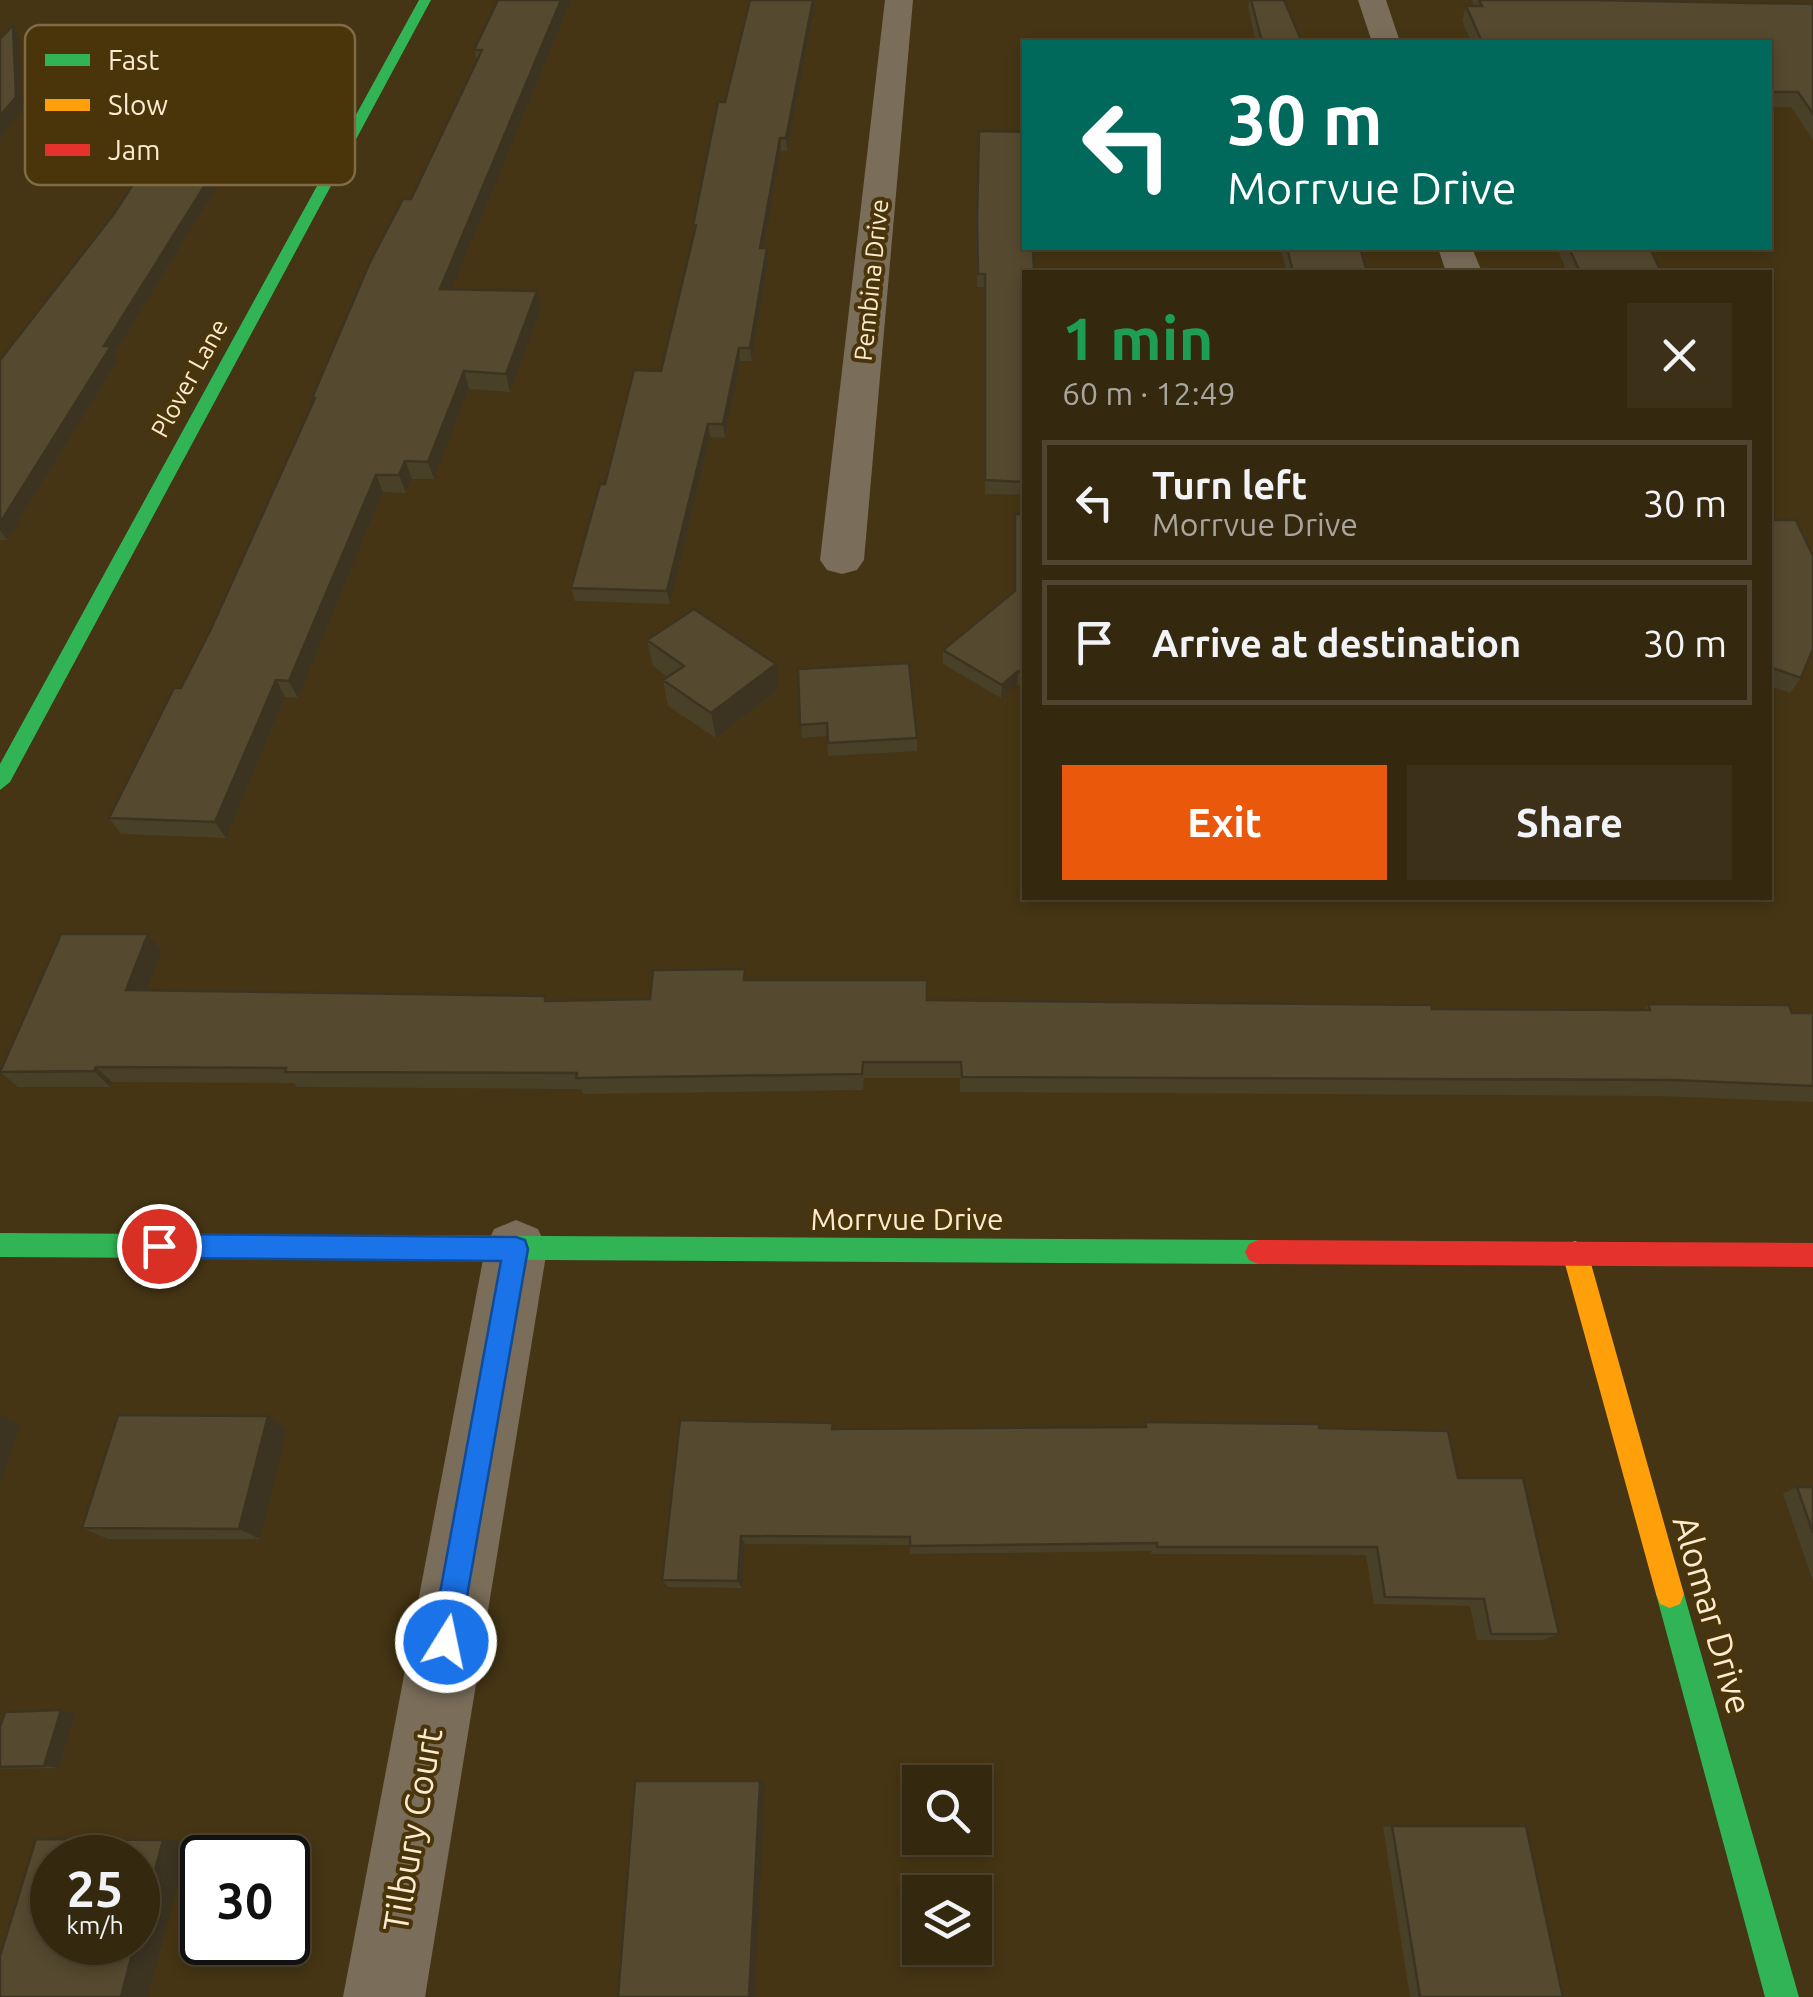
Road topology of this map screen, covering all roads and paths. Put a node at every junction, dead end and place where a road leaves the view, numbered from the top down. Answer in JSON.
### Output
{"nodes":[{"id":1,"x":425,"y":0,"type":"edge"},
{"id":2,"x":899,"y":0,"type":"edge"},
{"id":3,"x":1372,"y":0,"type":"edge"},
{"id":4,"x":1385,"y":40,"type":"edge"},
{"id":5,"x":355,"y":129,"type":"edge"},
{"id":6,"x":324,"y":185,"type":"edge"},
{"id":7,"x":842,"y":560,"type":"dead end"},
{"id":8,"x":0,"y":782,"type":"edge"},
{"id":9,"x":0,"y":1244,"type":"edge"},
{"id":10,"x":516,"y":1249,"type":"junction"},
{"id":11,"x":1575,"y":1252,"type":"junction"},
{"id":12,"x":1813,"y":1255,"type":"edge"},
{"id":13,"x":384,"y":1997,"type":"edge"},
{"id":14,"x":1782,"y":1997,"type":"edge"}],
"edges":[{"from":1,"to":5,"type":"street","name":"Plover Lane"},
{"from":2,"to":7,"type":"street","name":"Pembina Drive"},
{"from":3,"to":4,"type":"street"},
{"from":6,"to":8,"type":"street","name":"Plover Lane"},
{"from":9,"to":10,"type":"street","name":"Morrvue Drive"},
{"from":10,"to":11,"type":"street","name":"Morrvue Drive"},
{"from":10,"to":13,"type":"street","name":"Tilbury Court"},
{"from":11,"to":12,"type":"street","name":"Morrvue Drive"},
{"from":11,"to":14,"type":"street","name":"Alomar Drive"}]}
